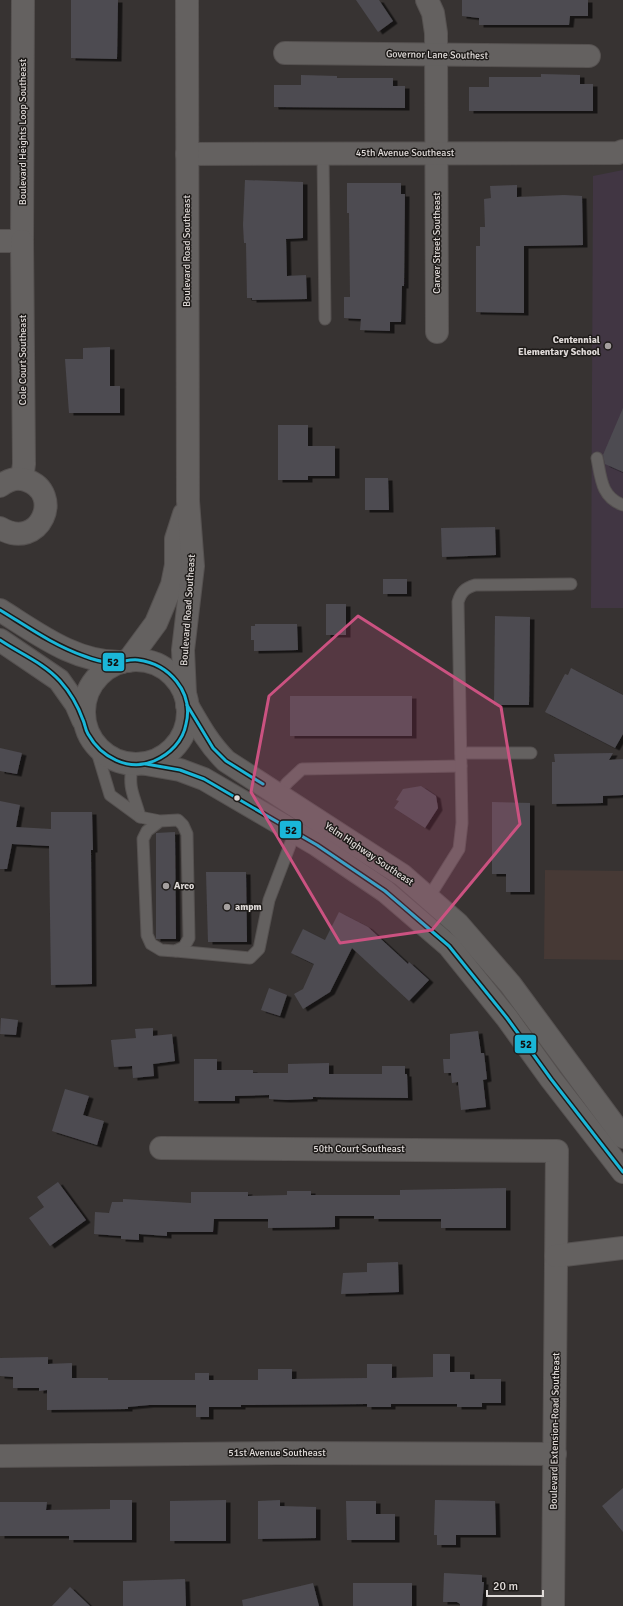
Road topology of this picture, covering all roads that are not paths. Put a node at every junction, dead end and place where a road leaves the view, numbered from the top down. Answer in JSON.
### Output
{"nodes":[{"id":1,"x":23,"y":0,"type":"edge"},
{"id":2,"x":187,"y":0,"type":"edge"},
{"id":3,"x":427,"y":0,"type":"edge"},
{"id":4,"x":285,"y":53,"type":"dead end"},
{"id":5,"x":436,"y":55,"type":"junction"},
{"id":6,"x":589,"y":56,"type":"dead end"},
{"id":7,"x":623,"y":151,"type":"edge"},
{"id":8,"x":436,"y":153,"type":"junction"},
{"id":9,"x":187,"y":154,"type":"junction"},
{"id":10,"x":323,"y":154,"type":"junction"},
{"id":11,"x":22,"y":241,"type":"junction"},
{"id":12,"x":0,"y":242,"type":"edge"},
{"id":13,"x":326,"y":319,"type":"dead end"},
{"id":14,"x":437,"y":332,"type":"dead end"},
{"id":15,"x":597,"y":458,"type":"dead end"},
{"id":16,"x":22,"y":479,"type":"junction"},
{"id":17,"x":0,"y":486,"type":"edge"},
{"id":18,"x":188,"y":501,"type":"junction"},
{"id":19,"x":623,"y":505,"type":"edge"},
{"id":20,"x":0,"y":528,"type":"edge"},
{"id":21,"x":571,"y":584,"type":"dead end"},
{"id":22,"x":0,"y":610,"type":"edge"},
{"id":23,"x":0,"y":640,"type":"edge"},
{"id":24,"x":125,"y":662,"type":"junction"},
{"id":25,"x":186,"y":699,"type":"junction"},
{"id":26,"x":84,"y":720,"type":"junction"},
{"id":27,"x":95,"y":745,"type":"junction"},
{"id":28,"x":461,"y":752,"type":"junction"},
{"id":29,"x":531,"y":753,"type":"dead end"},
{"id":30,"x":139,"y":764,"type":"junction"},
{"id":31,"x":461,"y":766,"type":"junction"},
{"id":32,"x":278,"y":795,"type":"junction"},
{"id":33,"x":140,"y":817,"type":"junction"},
{"id":34,"x":160,"y":821,"type":"junction"},
{"id":35,"x":295,"y":832,"type":"junction"},
{"id":36,"x":429,"y":897,"type":"junction"},
{"id":37,"x":175,"y":951,"type":"junction"},
{"id":38,"x":623,"y":1137,"type":"edge"},
{"id":39,"x":161,"y":1148,"type":"dead end"},
{"id":40,"x":557,"y":1151,"type":"joint"},
{"id":41,"x":623,"y":1172,"type":"edge"},
{"id":42,"x":623,"y":1248,"type":"edge"},
{"id":43,"x":556,"y":1256,"type":"junction"},
{"id":44,"x":555,"y":1454,"type":"junction"},
{"id":45,"x":0,"y":1456,"type":"edge"},
{"id":46,"x":553,"y":1606,"type":"edge"}],
"edges":[{"from":1,"to":11,"type":"street","name":"Boulevard Heights Loop Southeast"},
{"from":2,"to":9,"type":"street","name":"Boulevard Road Southeast"},
{"from":3,"to":5,"type":"street","name":"Carver Street Southeast"},
{"from":4,"to":5,"type":"street","name":"Governor Lane Southest"},
{"from":5,"to":6,"type":"street","name":"Governor Lane Southest"},
{"from":5,"to":8,"type":"street","name":"Carver Street Southeast"},
{"from":7,"to":8,"type":"street","name":"45th Avenue Southeast"},
{"from":8,"to":10,"type":"street","name":"45th Avenue Southeast"},
{"from":8,"to":14,"type":"street","name":"Carver Street Southeast"},
{"from":9,"to":10,"type":"street","name":"45th Avenue Southeast"},
{"from":9,"to":18,"type":"street","name":"Boulevard Road Southeast"},
{"from":10,"to":13,"type":"lane"},
{"from":11,"to":12,"type":"street"},
{"from":11,"to":16,"type":"street","name":"Cole Court Southeast"},
{"from":15,"to":19,"type":"lane"},
{"from":16,"to":17,"type":"street"},
{"from":16,"to":20,"type":"street"},
{"from":18,"to":24,"type":"street","name":"Boulevard Road Southeast"},
{"from":18,"to":25,"type":"street","name":"Boulevard Road Southeast"},
{"from":21,"to":28,"type":"lane"},
{"from":22,"to":24,"type":"street"},
{"from":23,"to":26,"type":"street"},
{"from":24,"to":25,"type":"street"},
{"from":24,"to":26,"type":"street"},
{"from":25,"to":30,"type":"street"},
{"from":25,"to":32,"type":"street","name":"Yelm Highway Southeast"},
{"from":26,"to":27,"type":"street"},
{"from":27,"to":30,"type":"street"},
{"from":27,"to":33,"type":"lane"},
{"from":28,"to":29,"type":"lane"},
{"from":28,"to":31,"type":"lane"},
{"from":30,"to":33,"type":"lane"},
{"from":30,"to":35,"type":"street"},
{"from":31,"to":32,"type":"lane"},
{"from":31,"to":36,"type":"lane"},
{"from":32,"to":36,"type":"street","name":"Yelm Highway Southeast"},
{"from":33,"to":34,"type":"lane"},
{"from":34,"to":37,"type":"lane"},
{"from":34,"to":37,"type":"lane"},
{"from":35,"to":37,"type":"lane"},
{"from":35,"to":41,"type":"street"},
{"from":36,"to":38,"type":"street","name":"Yelm Highway Southeast"},
{"from":39,"to":40,"type":"street","name":"50th Court Southeast"},
{"from":40,"to":43,"type":"street","name":"Boulevard Extension-Road Southeast"},
{"from":42,"to":43,"type":"street"},
{"from":43,"to":44,"type":"street","name":"Boulevard Extension-Road Southeast"},
{"from":44,"to":45,"type":"street","name":"51st Avenue Southeast"},
{"from":44,"to":46,"type":"street","name":"Boulevard Extension-Road Southeast"}]}
